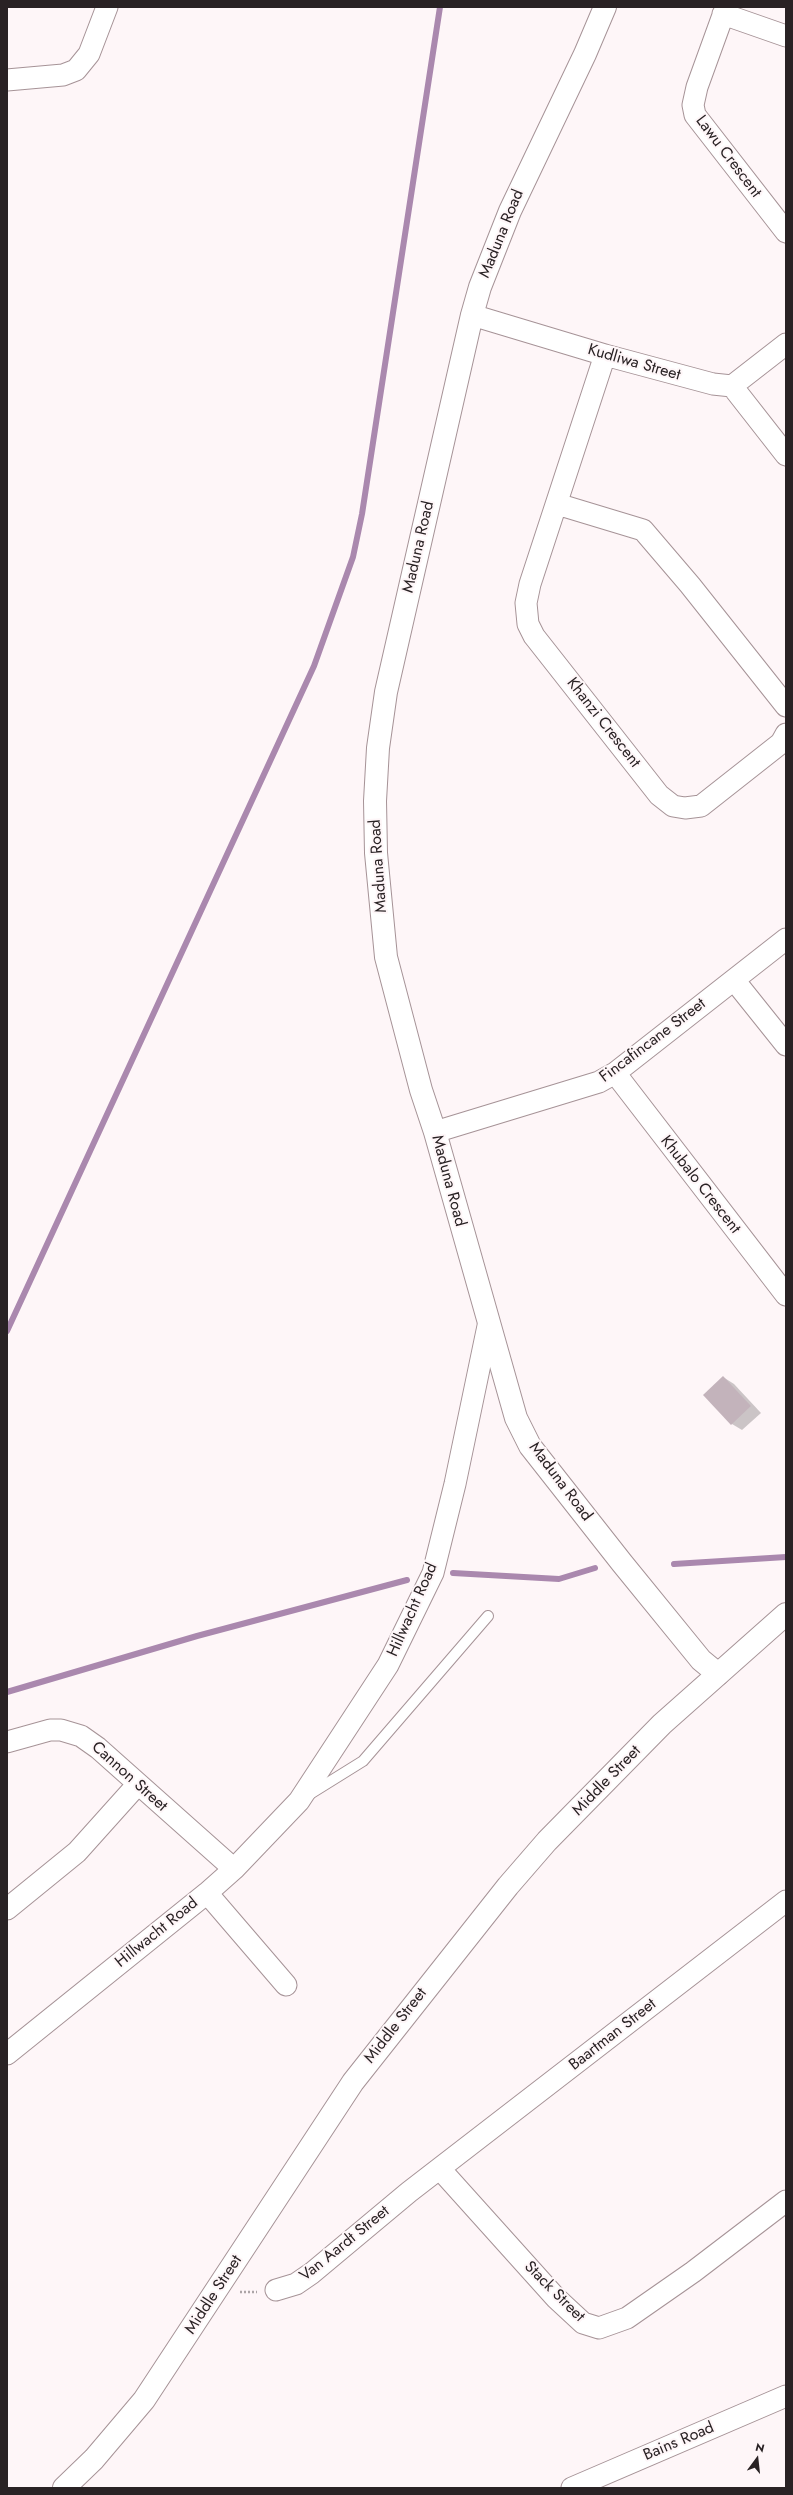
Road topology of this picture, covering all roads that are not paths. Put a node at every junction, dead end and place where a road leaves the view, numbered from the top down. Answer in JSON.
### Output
{"nodes":[{"id":1,"x":106,"y":7,"type":"edge"},
{"id":2,"x":605,"y":7,"type":"edge"},
{"id":3,"x":725,"y":10,"type":"edge"},
{"id":4,"x":786,"y":36,"type":"edge"},
{"id":5,"x":7,"y":80,"type":"edge"},
{"id":6,"x":786,"y":232,"type":"edge"},
{"id":7,"x":472,"y":315,"type":"junction"},
{"id":8,"x":786,"y":344,"type":"edge"},
{"id":9,"x":605,"y":355,"type":"junction"},
{"id":10,"x":732,"y":386,"type":"junction"},
{"id":11,"x":786,"y":455,"type":"edge"},
{"id":12,"x":557,"y":504,"type":"junction"},
{"id":13,"x":786,"y":706,"type":"edge"},
{"id":14,"x":786,"y":734,"type":"edge"},
{"id":15,"x":786,"y":939,"type":"edge"},
{"id":16,"x":734,"y":980,"type":"junction"},
{"id":17,"x":786,"y":1045,"type":"edge"},
{"id":18,"x":615,"y":1073,"type":"junction"},
{"id":19,"x":435,"y":1132,"type":"junction"},
{"id":20,"x":786,"y":1295,"type":"edge"},
{"id":21,"x":488,"y":1326,"type":"junction"},
{"id":22,"x":786,"y":1614,"type":"edge"},
{"id":23,"x":488,"y":1616,"type":"dead end"},
{"id":24,"x":718,"y":1674,"type":"junction"},
{"id":25,"x":7,"y":1742,"type":"edge"},
{"id":26,"x":138,"y":1784,"type":"junction"},
{"id":27,"x":299,"y":1801,"type":"junction"},
{"id":28,"x":234,"y":1870,"type":"junction"},
{"id":29,"x":207,"y":1893,"type":"junction"},
{"id":30,"x":786,"y":1901,"type":"edge"},
{"id":31,"x":7,"y":1909,"type":"edge"},
{"id":32,"x":286,"y":1985,"type":"dead end"},
{"id":33,"x":7,"y":2054,"type":"edge"},
{"id":34,"x":440,"y":2169,"type":"junction"},
{"id":35,"x":786,"y":2201,"type":"edge"},
{"id":36,"x":276,"y":2290,"type":"road end"},
{"id":37,"x":783,"y":2403,"type":"edge"},
{"id":38,"x":64,"y":2488,"type":"edge"},
{"id":39,"x":572,"y":2488,"type":"edge"}],
"edges":[{"from":1,"to":5,"type":"street"},
{"from":2,"to":7,"type":"street","name":"Maduna Road"},
{"from":3,"to":4,"type":"street"},
{"from":3,"to":6,"type":"street","name":"Lawu Crescent"},
{"from":7,"to":9,"type":"street","name":"Kudliwa Street"},
{"from":7,"to":19,"type":"street","name":"Maduna Road"},
{"from":8,"to":10,"type":"street"},
{"from":9,"to":10,"type":"street","name":"Kudliwa Street"},
{"from":9,"to":12,"type":"street","name":"Khanzi Crescent"},
{"from":10,"to":11,"type":"street"},
{"from":12,"to":13,"type":"street"},
{"from":12,"to":14,"type":"street","name":"Khanzi Crescent"},
{"from":15,"to":16,"type":"street","name":"Fincafincane Street"},
{"from":16,"to":17,"type":"street"},
{"from":16,"to":18,"type":"street","name":"Fincafincane Street"},
{"from":18,"to":19,"type":"street","name":"Fincafincane Street"},
{"from":18,"to":20,"type":"street","name":"Khubalo Crescent"},
{"from":19,"to":21,"type":"street","name":"Maduna Road"},
{"from":21,"to":24,"type":"street","name":"Maduna Road"},
{"from":21,"to":27,"type":"street","name":"Hillwacht Road"},
{"from":22,"to":24,"type":"street","name":"Middle Street"},
{"from":23,"to":27,"type":"lane","name":"Hillwacht Road"},
{"from":24,"to":38,"type":"street","name":"Middle Street"},
{"from":25,"to":26,"type":"street","name":"Cannon Street"},
{"from":26,"to":28,"type":"street","name":"Cannon Street"},
{"from":26,"to":31,"type":"street"},
{"from":27,"to":28,"type":"street","name":"Hillwacht Road"},
{"from":28,"to":29,"type":"street","name":"Hillwacht Road"},
{"from":29,"to":32,"type":"street"},
{"from":29,"to":33,"type":"street","name":"Hillwacht Road"},
{"from":30,"to":34,"type":"street","name":"Baartman Street"},
{"from":34,"to":35,"type":"street","name":"Stack Street"},
{"from":34,"to":36,"type":"street","name":"Van Aardt Street"},
{"from":37,"to":39,"type":"street","name":"Bains Road"}]}
